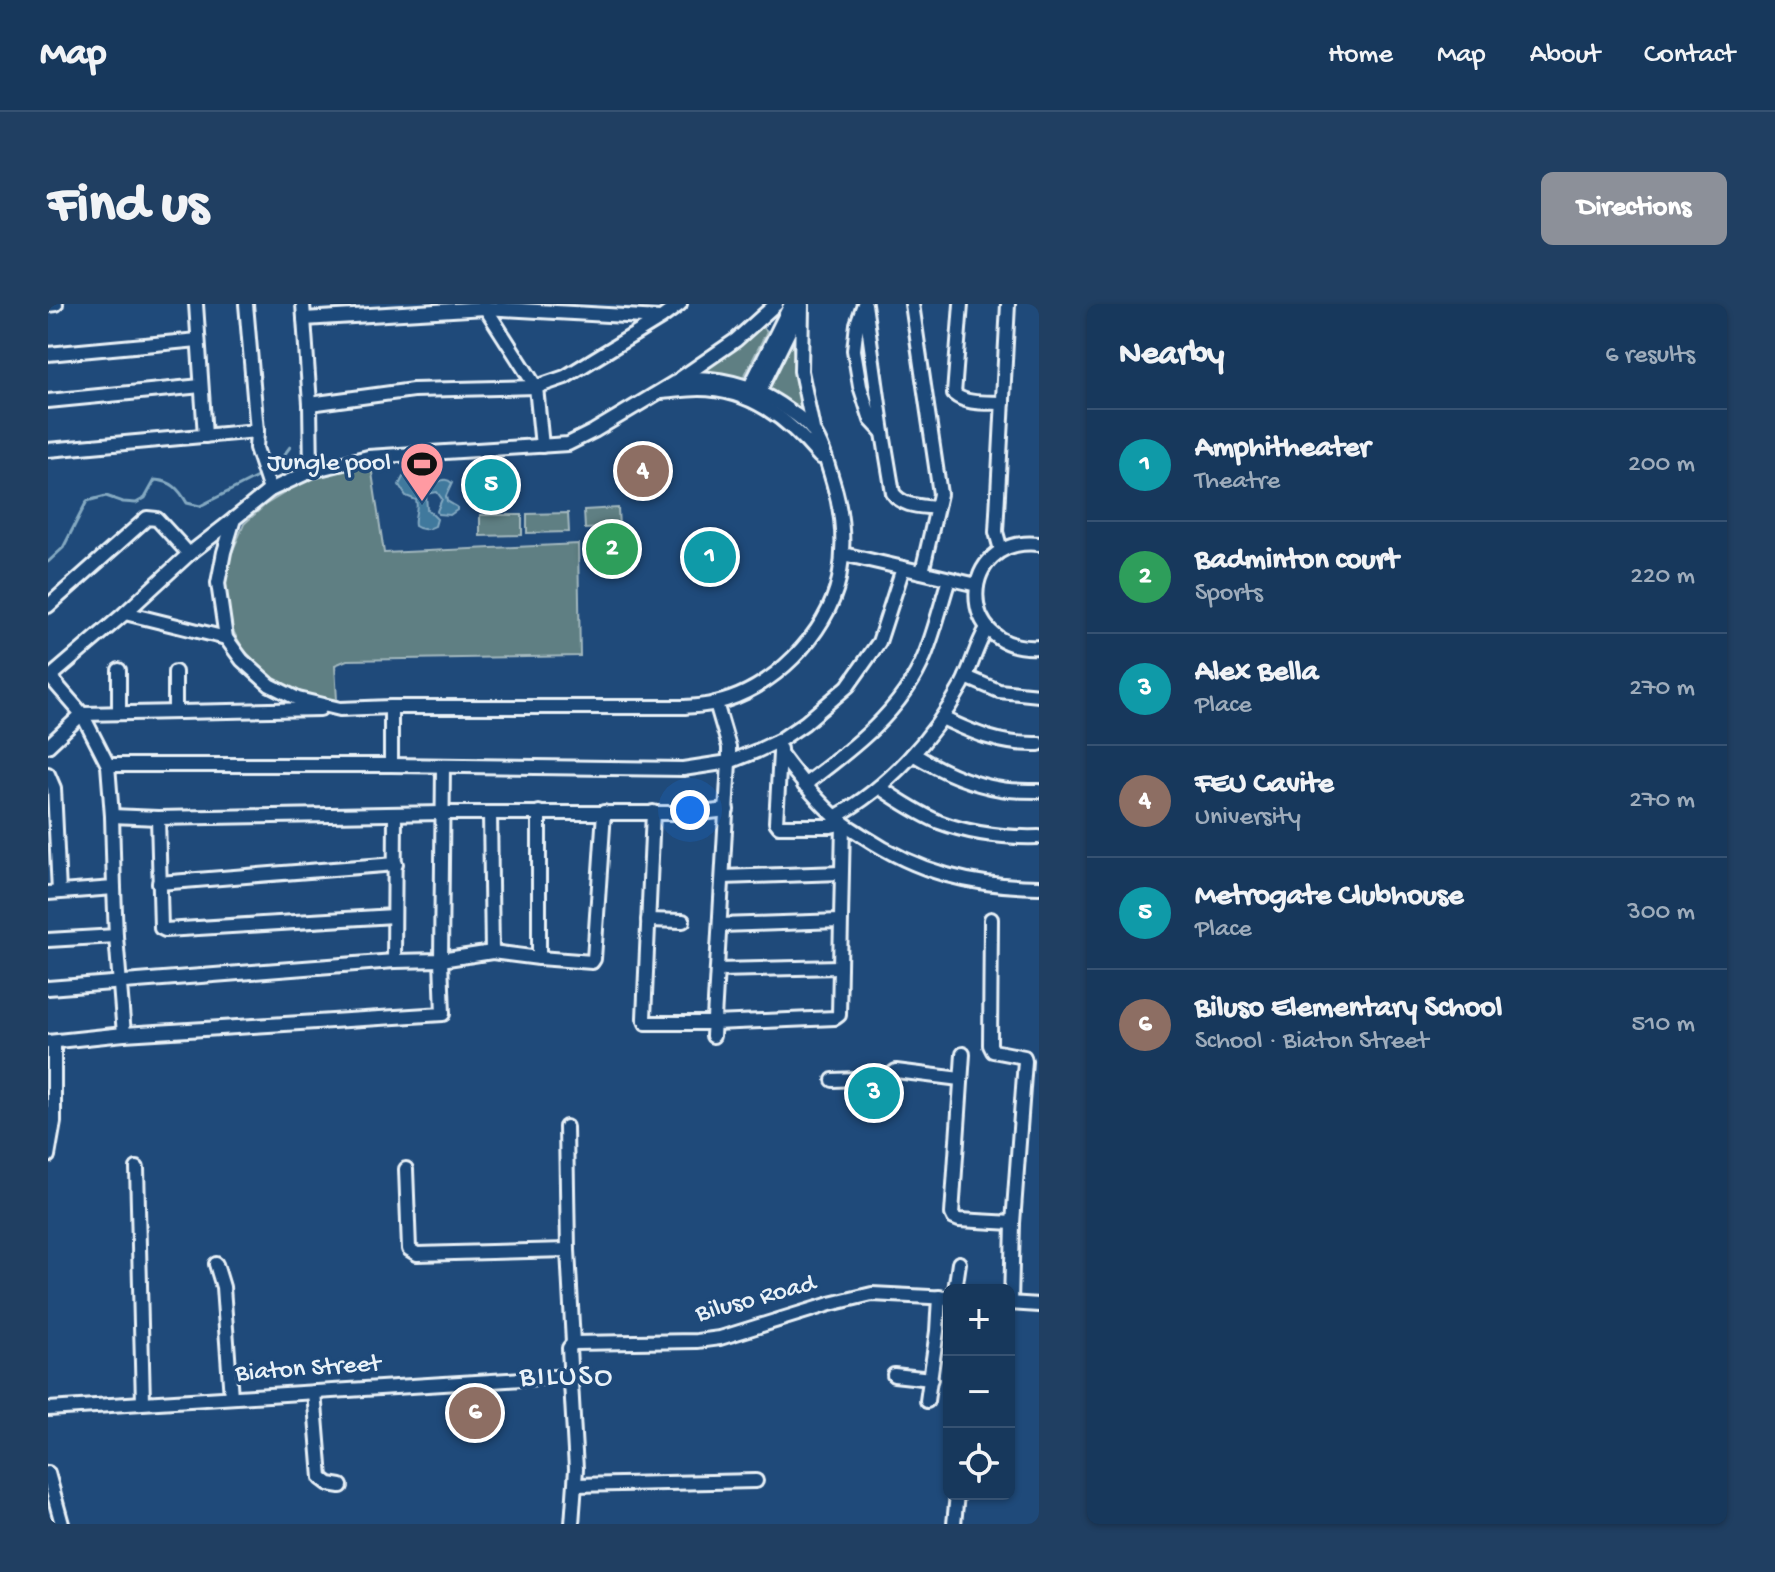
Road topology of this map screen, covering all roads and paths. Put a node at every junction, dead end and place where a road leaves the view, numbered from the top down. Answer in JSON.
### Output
{"nodes":[{"id":1,"x":56,"y":304,"type":"edge"},
{"id":2,"x":196,"y":304,"type":"edge"},
{"id":3,"x":246,"y":304,"type":"edge"},
{"id":4,"x":303,"y":304,"type":"edge"},
{"id":5,"x":680,"y":304,"type":"edge"},
{"id":6,"x":776,"y":304,"type":"edge"},
{"id":7,"x":791,"y":304,"type":"edge"},
{"id":8,"x":802,"y":304,"type":"edge"},
{"id":9,"x":864,"y":304,"type":"edge"},
{"id":10,"x":912,"y":304,"type":"edge"},
{"id":11,"x":961,"y":304,"type":"edge"},
{"id":12,"x":1008,"y":304,"type":"edge"},
{"id":13,"x":48,"y":305,"type":"edge"},
{"id":14,"x":484,"y":306,"type":"edge"},
{"id":15,"x":661,"y":318,"type":"junction"},
{"id":16,"x":304,"y":319,"type":"junction"},
{"id":17,"x":198,"y":340,"type":"junction"},
{"id":18,"x":48,"y":354,"type":"edge"},
{"id":19,"x":679,"y":380,"type":"junction"},
{"id":20,"x":201,"y":386,"type":"junction"},
{"id":21,"x":536,"y":387,"type":"junction"},
{"id":22,"x":658,"y":393,"type":"junction"},
{"id":23,"x":752,"y":394,"type":"junction"},
{"id":24,"x":48,"y":401,"type":"edge"},
{"id":25,"x":1003,"y":403,"type":"junction"},
{"id":26,"x":310,"y":404,"type":"junction"},
{"id":27,"x":257,"y":431,"type":"junction"},
{"id":28,"x":814,"y":433,"type":"junction"},
{"id":29,"x":205,"y":436,"type":"junction"},
{"id":30,"x":542,"y":446,"type":"junction"},
{"id":31,"x":48,"y":450,"type":"edge"},
{"id":32,"x":828,"y":467,"type":"junction"},
{"id":33,"x":311,"y":471,"type":"junction"},
{"id":34,"x":269,"y":485,"type":"junction"},
{"id":35,"x":936,"y":508,"type":"junction"},
{"id":36,"x":234,"y":519,"type":"junction"},
{"id":37,"x":1039,"y":544,"type":"edge"},
{"id":38,"x":1001,"y":550,"type":"junction"},
{"id":39,"x":189,"y":554,"type":"junction"},
{"id":40,"x":843,"y":554,"type":"junction"},
{"id":41,"x":903,"y":568,"type":"junction"},
{"id":42,"x":922,"y":572,"type":"junction"},
{"id":43,"x":949,"y":579,"type":"junction"},
{"id":44,"x":977,"y":585,"type":"junction"},
{"id":45,"x":48,"y":606,"type":"edge"},
{"id":46,"x":125,"y":613,"type":"junction"},
{"id":47,"x":987,"y":628,"type":"junction"},
{"id":48,"x":226,"y":638,"type":"junction"},
{"id":49,"x":1039,"y":647,"type":"edge"},
{"id":50,"x":119,"y":670,"type":"dead end"},
{"id":51,"x":175,"y":672,"type":"dead end"},
{"id":52,"x":966,"y":677,"type":"junction"},
{"id":53,"x":49,"y":678,"type":"edge"},
{"id":54,"x":1039,"y":695,"type":"edge"},
{"id":55,"x":716,"y":703,"type":"junction"},
{"id":56,"x":391,"y":707,"type":"junction"},
{"id":57,"x":340,"y":709,"type":"junction"},
{"id":58,"x":175,"y":711,"type":"junction"},
{"id":59,"x":119,"y":712,"type":"junction"},
{"id":60,"x":82,"y":714,"type":"junction"},
{"id":61,"x":942,"y":718,"type":"junction"},
{"id":62,"x":1039,"y":744,"type":"edge"},
{"id":63,"x":48,"y":746,"type":"edge"},
{"id":64,"x":780,"y":746,"type":"junction"},
{"id":65,"x":913,"y":754,"type":"junction"},
{"id":66,"x":729,"y":762,"type":"junction"},
{"id":67,"x":108,"y":765,"type":"junction"},
{"id":68,"x":391,"y":765,"type":"junction"},
{"id":69,"x":443,"y":766,"type":"junction"},
{"id":70,"x":48,"y":774,"type":"edge"},
{"id":71,"x":804,"y":785,"type":"junction"},
{"id":72,"x":879,"y":787,"type":"junction"},
{"id":73,"x":1039,"y":791,"type":"edge"},
{"id":74,"x":727,"y":810,"type":"junction"},
{"id":75,"x":539,"y":812,"type":"junction"},
{"id":76,"x":604,"y":812,"type":"junction"},
{"id":77,"x":653,"y":812,"type":"junction"},
{"id":78,"x":443,"y":813,"type":"junction"},
{"id":79,"x":490,"y":813,"type":"junction"},
{"id":80,"x":395,"y":815,"type":"junction"},
{"id":81,"x":112,"y":816,"type":"junction"},
{"id":82,"x":158,"y":818,"type":"junction"},
{"id":83,"x":839,"y":820,"type":"junction"},
{"id":84,"x":1039,"y":837,"type":"edge"},
{"id":85,"x":396,"y":864,"type":"junction"},
{"id":86,"x":841,"y":873,"type":"junction"},
{"id":87,"x":723,"y":877,"type":"junction"},
{"id":88,"x":159,"y":883,"type":"junction"},
{"id":89,"x":1039,"y":887,"type":"edge"},
{"id":90,"x":114,"y":888,"type":"junction"},
{"id":91,"x":54,"y":893,"type":"edge"},
{"id":92,"x":394,"y":916,"type":"junction"},
{"id":93,"x":991,"y":919,"type":"dead end"},
{"id":94,"x":648,"y":920,"type":"junction"},
{"id":95,"x":683,"y":921,"type":"dead end"},
{"id":96,"x":840,"y":921,"type":"junction"},
{"id":97,"x":720,"y":925,"type":"junction"},
{"id":98,"x":116,"y":936,"type":"junction"},
{"id":99,"x":48,"y":940,"type":"edge"},
{"id":100,"x":492,"y":952,"type":"junction"},
{"id":101,"x":539,"y":958,"type":"junction"},
{"id":102,"x":441,"y":960,"type":"junction"},
{"id":103,"x":394,"y":961,"type":"junction"},
{"id":104,"x":840,"y":967,"type":"junction"},
{"id":105,"x":717,"y":970,"type":"junction"},
{"id":106,"x":119,"y":983,"type":"junction"},
{"id":107,"x":48,"y":988,"type":"edge"},
{"id":108,"x":714,"y":1029,"type":"junction"},
{"id":109,"x":124,"y":1034,"type":"junction"},
{"id":110,"x":51,"y":1042,"type":"edge"},
{"id":111,"x":963,"y":1054,"type":"dead end"},
{"id":112,"x":960,"y":1079,"type":"junction"},
{"id":113,"x":833,"y":1080,"type":"dead end"},
{"id":114,"x":566,"y":1127,"type":"dead end"},
{"id":115,"x":48,"y":1156,"type":"edge"},
{"id":116,"x":137,"y":1168,"type":"dead end"},
{"id":117,"x":406,"y":1169,"type":"dead end"},
{"id":118,"x":1013,"y":1223,"type":"junction"},
{"id":119,"x":568,"y":1250,"type":"junction"},
{"id":120,"x":959,"y":1263,"type":"dead end"},
{"id":121,"x":216,"y":1264,"type":"dead end"},
{"id":122,"x":956,"y":1284,"type":"edge"},
{"id":123,"x":1011,"y":1284,"type":"edge"},
{"id":124,"x":943,"y":1298,"type":"edge"},
{"id":125,"x":943,"y":1303,"type":"edge"},
{"id":126,"x":1015,"y":1303,"type":"edge"},
{"id":127,"x":1039,"y":1305,"type":"edge"},
{"id":128,"x":573,"y":1343,"type":"junction"},
{"id":129,"x":894,"y":1375,"type":"dead end"},
{"id":130,"x":570,"y":1376,"type":"junction"},
{"id":131,"x":931,"y":1379,"type":"junction"},
{"id":132,"x":314,"y":1392,"type":"junction"},
{"id":133,"x":231,"y":1397,"type":"junction"},
{"id":134,"x":927,"y":1401,"type":"dead end"},
{"id":135,"x":143,"y":1402,"type":"junction"},
{"id":136,"x":48,"y":1408,"type":"edge"},
{"id":137,"x":48,"y":1473,"type":"edge"},
{"id":138,"x":756,"y":1481,"type":"dead end"},
{"id":139,"x":575,"y":1485,"type":"junction"},
{"id":140,"x":341,"y":1486,"type":"dead end"},
{"id":141,"x":956,"y":1500,"type":"edge"},
{"id":142,"x":62,"y":1524,"type":"edge"},
{"id":143,"x":572,"y":1524,"type":"edge"},
{"id":144,"x":954,"y":1524,"type":"edge"}],
"edges":[{"from":1,"to":13,"type":"street"},
{"from":2,"to":17,"type":"street"},
{"from":3,"to":27,"type":"street"},
{"from":4,"to":16,"type":"street"},
{"from":5,"to":15,"type":"street"},
{"from":6,"to":19,"type":"street"},
{"from":7,"to":23,"type":"street"},
{"from":8,"to":23,"type":"street"},
{"from":8,"to":28,"type":"street"},
{"from":9,"to":35,"type":"street"},
{"from":10,"to":35,"type":"street"},
{"from":11,"to":25,"type":"street"},
{"from":12,"to":25,"type":"street"},
{"from":14,"to":15,"type":"street"},
{"from":14,"to":16,"type":"street"},
{"from":14,"to":21,"type":"street"},
{"from":15,"to":21,"type":"street"},
{"from":16,"to":26,"type":"street"},
{"from":17,"to":18,"type":"street"},
{"from":17,"to":20,"type":"street"},
{"from":19,"to":22,"type":"street"},
{"from":19,"to":23,"type":"street"},
{"from":20,"to":24,"type":"street"},
{"from":20,"to":29,"type":"street"},
{"from":21,"to":26,"type":"street"},
{"from":21,"to":30,"type":"street"},
{"from":22,"to":23,"type":"street"},
{"from":22,"to":30,"type":"street"},
{"from":23,"to":28,"type":"street"},
{"from":23,"to":32,"type":"street"},
{"from":25,"to":38,"type":"street"},
{"from":26,"to":33,"type":"street"},
{"from":27,"to":29,"type":"street"},
{"from":27,"to":34,"type":"street"},
{"from":28,"to":32,"type":"street"},
{"from":29,"to":31,"type":"street"},
{"from":30,"to":33,"type":"street"},
{"from":32,"to":40,"type":"street"},
{"from":33,"to":34,"type":"street"},
{"from":34,"to":36,"type":"street"},
{"from":35,"to":42,"type":"street"},
{"from":36,"to":39,"type":"street"},
{"from":36,"to":48,"type":"street"},
{"from":37,"to":38,"type":"street"},
{"from":38,"to":44,"type":"street"},
{"from":39,"to":45,"type":"street"},
{"from":39,"to":46,"type":"street"},
{"from":40,"to":41,"type":"street"},
{"from":40,"to":55,"type":"street"},
{"from":41,"to":42,"type":"street"},
{"from":41,"to":64,"type":"street"},
{"from":42,"to":43,"type":"street"},
{"from":43,"to":44,"type":"street"},
{"from":43,"to":71,"type":"street"},
{"from":44,"to":47,"type":"street"},
{"from":46,"to":48,"type":"street"},
{"from":46,"to":53,"type":"street"},
{"from":47,"to":49,"type":"street"},
{"from":47,"to":52,"type":"street"},
{"from":48,"to":57,"type":"street"},
{"from":50,"to":59,"type":"street"},
{"from":51,"to":58,"type":"street"},
{"from":52,"to":54,"type":"street"},
{"from":52,"to":61,"type":"street"},
{"from":53,"to":60,"type":"street"},
{"from":55,"to":56,"type":"street"},
{"from":55,"to":66,"type":"street"},
{"from":56,"to":57,"type":"street"},
{"from":56,"to":68,"type":"street"},
{"from":57,"to":58,"type":"street"},
{"from":58,"to":59,"type":"street"},
{"from":59,"to":60,"type":"street"},
{"from":60,"to":63,"type":"street"},
{"from":60,"to":67,"type":"street"},
{"from":61,"to":62,"type":"street"},
{"from":61,"to":65,"type":"street"},
{"from":64,"to":66,"type":"street"},
{"from":64,"to":71,"type":"street"},
{"from":64,"to":83,"type":"street"},
{"from":65,"to":72,"type":"street"},
{"from":65,"to":73,"type":"street"},
{"from":66,"to":69,"type":"street"},
{"from":66,"to":74,"type":"street"},
{"from":67,"to":68,"type":"street"},
{"from":67,"to":81,"type":"street"},
{"from":68,"to":69,"type":"street"},
{"from":69,"to":78,"type":"street"},
{"from":70,"to":91,"type":"street"},
{"from":71,"to":83,"type":"street"},
{"from":72,"to":83,"type":"street"},
{"from":72,"to":84,"type":"street"},
{"from":74,"to":77,"type":"street"},
{"from":74,"to":87,"type":"street"},
{"from":75,"to":76,"type":"street"},
{"from":75,"to":79,"type":"street"},
{"from":75,"to":101,"type":"street"},
{"from":76,"to":77,"type":"street"},
{"from":76,"to":101,"type":"street"},
{"from":77,"to":94,"type":"street"},
{"from":78,"to":79,"type":"street"},
{"from":78,"to":80,"type":"street"},
{"from":78,"to":102,"type":"street"},
{"from":79,"to":100,"type":"street"},
{"from":80,"to":82,"type":"street"},
{"from":80,"to":85,"type":"street"},
{"from":81,"to":82,"type":"street"},
{"from":81,"to":90,"type":"street"},
{"from":82,"to":88,"type":"street"},
{"from":83,"to":86,"type":"street"},
{"from":83,"to":89,"type":"street"},
{"from":85,"to":88,"type":"street"},
{"from":85,"to":92,"type":"street"},
{"from":86,"to":87,"type":"street"},
{"from":86,"to":96,"type":"street"},
{"from":87,"to":97,"type":"street"},
{"from":88,"to":92,"type":"street"},
{"from":90,"to":91,"type":"street"},
{"from":90,"to":98,"type":"street"},
{"from":92,"to":103,"type":"street"},
{"from":93,"to":118,"type":"street"},
{"from":94,"to":95,"type":"street"},
{"from":94,"to":108,"type":"street"},
{"from":96,"to":97,"type":"street"},
{"from":96,"to":104,"type":"street"},
{"from":97,"to":105,"type":"street"},
{"from":98,"to":99,"type":"street"},
{"from":98,"to":106,"type":"street"},
{"from":100,"to":101,"type":"street"},
{"from":100,"to":102,"type":"street"},
{"from":102,"to":103,"type":"street"},
{"from":102,"to":109,"type":"street"},
{"from":103,"to":106,"type":"street"},
{"from":104,"to":105,"type":"street"},
{"from":104,"to":108,"type":"street"},
{"from":105,"to":108,"type":"street"},
{"from":106,"to":107,"type":"street"},
{"from":106,"to":109,"type":"street"},
{"from":109,"to":110,"type":"street"},
{"from":110,"to":115,"type":"street"},
{"from":111,"to":112,"type":"street"},
{"from":112,"to":113,"type":"street"},
{"from":112,"to":118,"type":"street"},
{"from":114,"to":119,"type":"street"},
{"from":116,"to":135,"type":"street"},
{"from":117,"to":119,"type":"street"},
{"from":118,"to":123,"type":"street"},
{"from":119,"to":128,"type":"street"},
{"from":120,"to":122,"type":"street"},
{"from":121,"to":133,"type":"street"},
{"from":124,"to":128,"type":"street","name":"Biluso Road"},
{"from":125,"to":131,"type":"street"},
{"from":126,"to":127,"type":"street"},
{"from":128,"to":130,"type":"street"},
{"from":129,"to":131,"type":"street"},
{"from":130,"to":132,"type":"street","name":"Biaton Street"},
{"from":130,"to":139,"type":"street"},
{"from":131,"to":134,"type":"street"},
{"from":132,"to":133,"type":"street","name":"Biaton Street"},
{"from":132,"to":140,"type":"street"},
{"from":133,"to":135,"type":"street","name":"Biaton Street"},
{"from":135,"to":136,"type":"street","name":"Biaton Street"},
{"from":137,"to":142,"type":"street"},
{"from":138,"to":139,"type":"street"},
{"from":139,"to":143,"type":"street"},
{"from":141,"to":144,"type":"street"}]}
